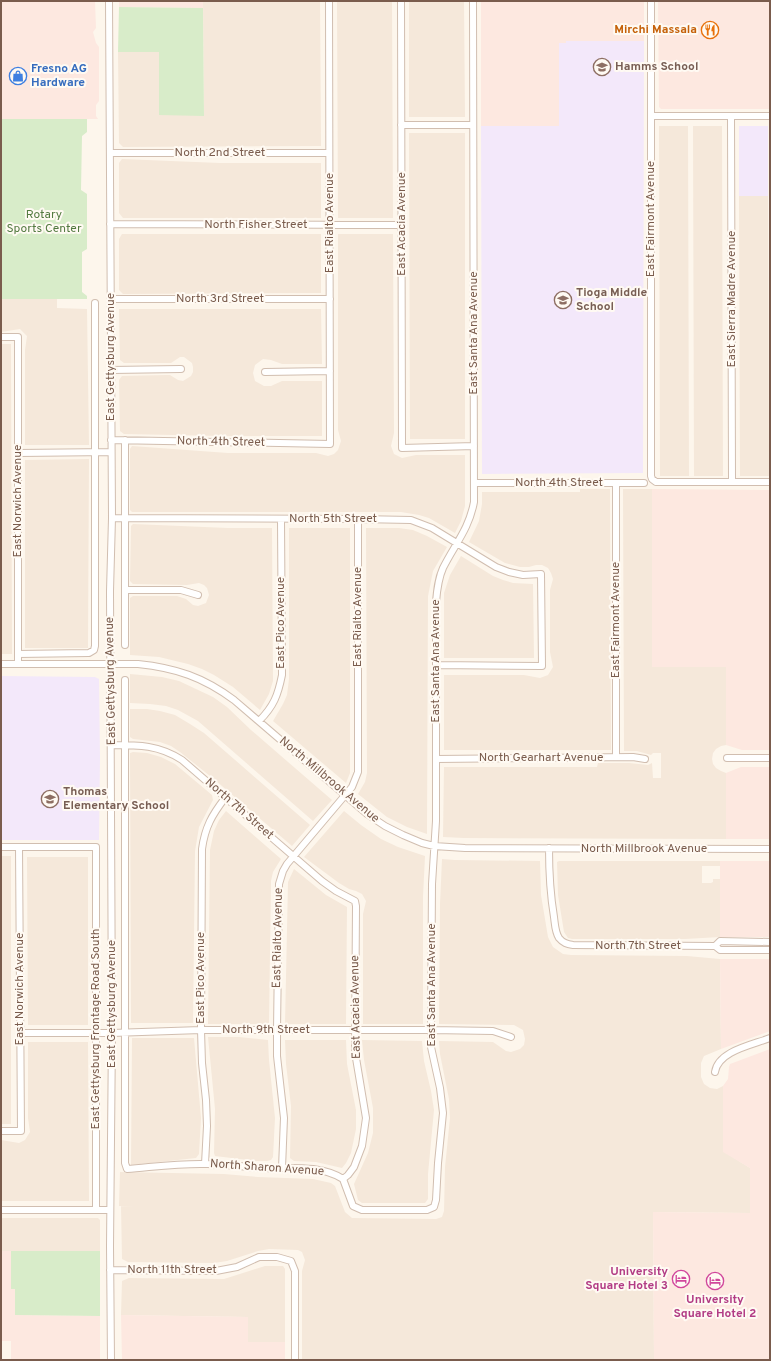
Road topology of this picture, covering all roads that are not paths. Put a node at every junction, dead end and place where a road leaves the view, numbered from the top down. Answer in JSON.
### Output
{"nodes":[{"id":1,"x":109,"y":1,"type":"edge"},
{"id":2,"x":329,"y":1,"type":"edge"},
{"id":3,"x":401,"y":1,"type":"edge"},
{"id":4,"x":473,"y":1,"type":"edge"},
{"id":5,"x":651,"y":1,"type":"edge"},
{"id":6,"x":651,"y":116,"type":"junction"},
{"id":7,"x":770,"y":116,"type":"edge"},
{"id":8,"x":731,"y":117,"type":"junction"},
{"id":9,"x":401,"y":125,"type":"junction"},
{"id":10,"x":473,"y":125,"type":"junction"},
{"id":11,"x":110,"y":153,"type":"junction"},
{"id":12,"x":329,"y":153,"type":"junction"},
{"id":13,"x":110,"y":224,"type":"junction"},
{"id":14,"x":330,"y":225,"type":"junction"},
{"id":15,"x":402,"y":225,"type":"junction"},
{"id":16,"x":111,"y":299,"type":"junction"},
{"id":17,"x":330,"y":299,"type":"junction"},
{"id":18,"x":95,"y":303,"type":"dead end"},
{"id":19,"x":1,"y":337,"type":"edge"},
{"id":20,"x":181,"y":369,"type":"dead end"},
{"id":21,"x":111,"y":370,"type":"junction"},
{"id":22,"x":330,"y":371,"type":"junction"},
{"id":23,"x":266,"y":372,"type":"dead end"},
{"id":24,"x":111,"y":440,"type":"junction"},
{"id":25,"x":125,"y":440,"type":"junction"},
{"id":26,"x":330,"y":444,"type":"joint"},
{"id":27,"x":474,"y":446,"type":"junction"},
{"id":28,"x":96,"y":452,"type":"junction"},
{"id":29,"x":111,"y":452,"type":"junction"},
{"id":30,"x":18,"y":453,"type":"junction"},
{"id":31,"x":474,"y":482,"type":"junction"},
{"id":32,"x":732,"y":482,"type":"junction"},
{"id":33,"x":770,"y":482,"type":"edge"},
{"id":34,"x":616,"y":483,"type":"junction"},
{"id":35,"x":644,"y":483,"type":"dead end"},
{"id":36,"x":112,"y":518,"type":"junction"},
{"id":37,"x":125,"y":518,"type":"junction"},
{"id":38,"x":281,"y":519,"type":"junction"},
{"id":39,"x":358,"y":519,"type":"junction"},
{"id":40,"x":458,"y":544,"type":"junction"},
{"id":41,"x":125,"y":590,"type":"junction"},
{"id":42,"x":198,"y":595,"type":"dead end"},
{"id":43,"x":125,"y":645,"type":"dead end"},
{"id":44,"x":18,"y":654,"type":"junction"},
{"id":45,"x":1,"y":664,"type":"edge"},
{"id":46,"x":18,"y":664,"type":"junction"},
{"id":47,"x":111,"y":664,"type":"junction"},
{"id":48,"x":436,"y":665,"type":"junction"},
{"id":49,"x":125,"y":680,"type":"dead end"},
{"id":50,"x":259,"y":721,"type":"junction"},
{"id":51,"x":125,"y":745,"type":"junction"},
{"id":52,"x":112,"y":746,"type":"junction"},
{"id":53,"x":616,"y":757,"type":"junction"},
{"id":54,"x":436,"y":758,"type":"junction"},
{"id":55,"x":727,"y":758,"type":"dead end"},
{"id":56,"x":770,"y":758,"type":"edge"},
{"id":57,"x":645,"y":759,"type":"dead end"},
{"id":58,"x":345,"y":796,"type":"junction"},
{"id":59,"x":225,"y":798,"type":"junction"},
{"id":60,"x":434,"y":846,"type":"junction"},
{"id":61,"x":1,"y":847,"type":"edge"},
{"id":62,"x":19,"y":847,"type":"junction"},
{"id":63,"x":549,"y":848,"type":"junction"},
{"id":64,"x":770,"y":849,"type":"edge"},
{"id":65,"x":293,"y":857,"type":"junction"},
{"id":66,"x":355,"y":901,"type":"joint"},
{"id":67,"x":770,"y":942,"type":"edge"},
{"id":68,"x":715,"y":946,"type":"junction"},
{"id":69,"x":770,"y":950,"type":"edge"},
{"id":70,"x":201,"y":1030,"type":"junction"},
{"id":71,"x":277,"y":1030,"type":"junction"},
{"id":72,"x":354,"y":1030,"type":"junction"},
{"id":73,"x":431,"y":1030,"type":"junction"},
{"id":74,"x":20,"y":1032,"type":"junction"},
{"id":75,"x":126,"y":1032,"type":"junction"},
{"id":76,"x":96,"y":1033,"type":"junction"},
{"id":77,"x":112,"y":1033,"type":"junction"},
{"id":78,"x":511,"y":1037,"type":"dead end"},
{"id":79,"x":770,"y":1038,"type":"edge"},
{"id":80,"x":715,"y":1072,"type":"dead end"},
{"id":81,"x":1,"y":1131,"type":"edge"},
{"id":82,"x":205,"y":1164,"type":"junction"},
{"id":83,"x":282,"y":1168,"type":"junction"},
{"id":84,"x":343,"y":1179,"type":"junction"},
{"id":85,"x":1,"y":1210,"type":"edge"},
{"id":86,"x":96,"y":1210,"type":"junction"},
{"id":87,"x":110,"y":1210,"type":"junction"},
{"id":88,"x":110,"y":1270,"type":"junction"},
{"id":89,"x":111,"y":1360,"type":"edge"},
{"id":90,"x":295,"y":1360,"type":"edge"}],
"edges":[{"from":1,"to":11,"type":"street","name":"East Gettysburg Avenue"},
{"from":2,"to":12,"type":"street","name":"East Rialto Avenue"},
{"from":3,"to":9,"type":"street","name":"East Acacia Avenue"},
{"from":4,"to":10,"type":"street","name":"East Santa Ana Avenue"},
{"from":5,"to":6,"type":"street","name":"East Fairmont Avenue"},
{"from":6,"to":8,"type":"street"},
{"from":6,"to":32,"type":"street","name":"East Fairmont Avenue"},
{"from":7,"to":8,"type":"street"},
{"from":8,"to":32,"type":"street","name":"East Sierra Madre Avenue"},
{"from":9,"to":10,"type":"street"},
{"from":9,"to":15,"type":"street","name":"East Acacia Avenue"},
{"from":10,"to":27,"type":"street","name":"East Santa Ana Avenue"},
{"from":11,"to":12,"type":"street","name":"North 2nd Street"},
{"from":11,"to":13,"type":"street","name":"East Gettysburg Avenue"},
{"from":12,"to":14,"type":"street","name":"East Rialto Avenue"},
{"from":13,"to":14,"type":"street","name":"North Fisher Street"},
{"from":13,"to":16,"type":"street","name":"East Gettysburg Avenue"},
{"from":14,"to":15,"type":"street","name":"North Fisher Street"},
{"from":14,"to":17,"type":"street","name":"East Rialto Avenue"},
{"from":15,"to":27,"type":"street","name":"East Acacia Avenue"},
{"from":16,"to":17,"type":"street","name":"North 3rd Street"},
{"from":16,"to":21,"type":"street","name":"East Gettysburg Avenue"},
{"from":17,"to":22,"type":"street","name":"East Rialto Avenue"},
{"from":18,"to":28,"type":"street","name":"East Gettysburg Avenue"},
{"from":19,"to":30,"type":"street","name":"East Norwich Avenue"},
{"from":20,"to":21,"type":"street"},
{"from":21,"to":24,"type":"street","name":"East Gettysburg Avenue"},
{"from":22,"to":23,"type":"street"},
{"from":22,"to":26,"type":"street","name":"East Rialto Avenue"},
{"from":24,"to":25,"type":"street","name":"North 4th Street"},
{"from":24,"to":29,"type":"street","name":"East Gettysburg Avenue"},
{"from":25,"to":26,"type":"street","name":"North 4th Street"},
{"from":25,"to":37,"type":"street","name":"East Gettysburg Avenue"},
{"from":27,"to":31,"type":"street","name":"East Santa Ana Avenue"},
{"from":28,"to":29,"type":"street"},
{"from":28,"to":30,"type":"street"},
{"from":28,"to":44,"type":"street","name":"East Gettysburg Avenue"},
{"from":29,"to":36,"type":"street","name":"East Gettysburg Avenue"},
{"from":30,"to":44,"type":"street","name":"East Norwich Avenue"},
{"from":31,"to":34,"type":"street","name":"North 4th Street"},
{"from":31,"to":40,"type":"street","name":"East Santa Ana Avenue"},
{"from":32,"to":33,"type":"street"},
{"from":34,"to":35,"type":"street","name":"North 4th Street"},
{"from":34,"to":53,"type":"street","name":"East Fairmont Avenue"},
{"from":36,"to":37,"type":"street","name":"North 5th Street"},
{"from":36,"to":47,"type":"street","name":"East Gettysburg Avenue"},
{"from":37,"to":38,"type":"street","name":"North 5th Street"},
{"from":37,"to":41,"type":"street","name":"East Gettysburg Avenue"},
{"from":38,"to":39,"type":"street","name":"North 5th Street"},
{"from":38,"to":50,"type":"street","name":"East Pico Avenue"},
{"from":39,"to":40,"type":"street","name":"North 5th Street"},
{"from":39,"to":58,"type":"street","name":"East Rialto Avenue"},
{"from":40,"to":48,"type":"street","name":"East Santa Ana Avenue"},
{"from":40,"to":48,"type":"street","name":"North 5th Street"},
{"from":41,"to":42,"type":"street"},
{"from":41,"to":43,"type":"street","name":"East Gettysburg Avenue"},
{"from":44,"to":46,"type":"street","name":"East Norwich Avenue"},
{"from":45,"to":46,"type":"street","name":"North Millbrook Avenue"},
{"from":46,"to":47,"type":"street","name":"North Millbrook Avenue"},
{"from":47,"to":50,"type":"street","name":"North Millbrook Avenue"},
{"from":47,"to":52,"type":"street","name":"East Gettysburg Avenue"},
{"from":48,"to":54,"type":"street","name":"East Santa Ana Avenue"},
{"from":49,"to":51,"type":"street"},
{"from":50,"to":58,"type":"street","name":"North Millbrook Avenue"},
{"from":51,"to":52,"type":"street","name":"North 7th Street"},
{"from":51,"to":59,"type":"street","name":"North 7th Street"},
{"from":51,"to":75,"type":"street"},
{"from":52,"to":77,"type":"street","name":"East Gettysburg Avenue"},
{"from":53,"to":54,"type":"street","name":"North Gearhart Avenue"},
{"from":53,"to":57,"type":"street","name":"North Gearhart Avenue"},
{"from":54,"to":60,"type":"street","name":"East Santa Ana Avenue"},
{"from":55,"to":56,"type":"street"},
{"from":58,"to":60,"type":"street","name":"North Millbrook Avenue"},
{"from":58,"to":65,"type":"street","name":"East Rialto Avenue"},
{"from":59,"to":65,"type":"street","name":"North 7th Street"},
{"from":59,"to":70,"type":"street","name":"East Pico Avenue"},
{"from":60,"to":63,"type":"street","name":"North Millbrook Avenue"},
{"from":60,"to":73,"type":"street","name":"East Santa Ana Avenue"},
{"from":61,"to":62,"type":"street"},
{"from":62,"to":74,"type":"street","name":"East Norwich Avenue"},
{"from":62,"to":76,"type":"street","name":"East Gettysburg Frontage Road South"},
{"from":63,"to":64,"type":"street","name":"North Millbrook Avenue"},
{"from":63,"to":68,"type":"street","name":"North 7th Street"},
{"from":65,"to":66,"type":"street","name":"North 7th Street"},
{"from":65,"to":71,"type":"street","name":"East Rialto Avenue"},
{"from":66,"to":72,"type":"street","name":"East Acacia Avenue"},
{"from":67,"to":68,"type":"street","name":"North 7th Street"},
{"from":68,"to":69,"type":"street","name":"North 7th Street"},
{"from":70,"to":71,"type":"street","name":"North 9th Street"},
{"from":70,"to":75,"type":"street","name":"North 9th Street"},
{"from":70,"to":82,"type":"street","name":"East Pico Avenue"},
{"from":71,"to":72,"type":"street","name":"North 9th Street"},
{"from":71,"to":83,"type":"street","name":"East Rialto Avenue"},
{"from":72,"to":73,"type":"street","name":"North 9th Street"},
{"from":72,"to":84,"type":"street","name":"East Acacia Avenue"},
{"from":73,"to":78,"type":"street","name":"North 9th Street"},
{"from":73,"to":84,"type":"street","name":"East Santa Ana Avenue"},
{"from":74,"to":76,"type":"street","name":"North 9th Street"},
{"from":74,"to":81,"type":"street","name":"East Norwich Avenue"},
{"from":75,"to":77,"type":"street","name":"North 9th Street"},
{"from":75,"to":82,"type":"street","name":"North Sharon Avenue"},
{"from":76,"to":77,"type":"street","name":"North 9th Street"},
{"from":76,"to":86,"type":"street","name":"East Gettysburg Frontage Road South"},
{"from":77,"to":87,"type":"street","name":"East Gettysburg Avenue"},
{"from":79,"to":80,"type":"street"},
{"from":82,"to":83,"type":"street","name":"North Sharon Avenue"},
{"from":83,"to":84,"type":"street","name":"North Sharon Avenue"},
{"from":85,"to":86,"type":"street"},
{"from":86,"to":87,"type":"street"},
{"from":87,"to":88,"type":"street","name":"East Gettysburg Avenue"},
{"from":88,"to":89,"type":"street","name":"East Gettysburg Avenue"},
{"from":88,"to":90,"type":"street","name":"North 11th Street"}]}
